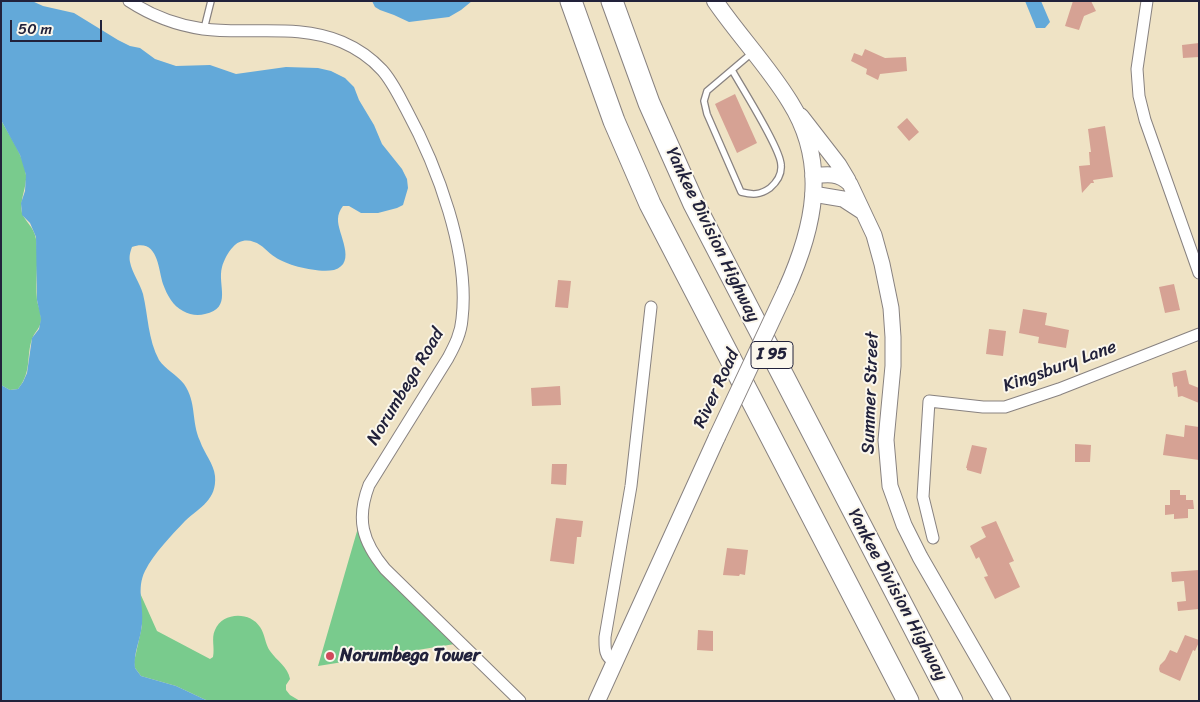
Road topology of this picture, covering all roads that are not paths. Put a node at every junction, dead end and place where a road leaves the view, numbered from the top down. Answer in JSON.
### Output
{"nodes":[{"id":1,"x":129,"y":1,"type":"edge"},
{"id":2,"x":211,"y":1,"type":"edge"},
{"id":3,"x":571,"y":1,"type":"edge"},
{"id":4,"x":612,"y":1,"type":"edge"},
{"id":5,"x":715,"y":1,"type":"edge"},
{"id":6,"x":1147,"y":1,"type":"edge"},
{"id":7,"x":204,"y":29,"type":"junction"},
{"id":8,"x":753,"y":52,"type":"junction"},
{"id":9,"x":732,"y":70,"type":"junction"},
{"id":10,"x":790,"y":102,"type":"junction"},
{"id":11,"x":813,"y":176,"type":"junction"},
{"id":12,"x":850,"y":184,"type":"junction"},
{"id":13,"x":814,"y":194,"type":"junction"},
{"id":14,"x":864,"y":213,"type":"junction"},
{"id":15,"x":1199,"y":273,"type":"edge"},
{"id":16,"x":651,"y":307,"type":"dead end"},
{"id":17,"x":1199,"y":334,"type":"edge"},
{"id":18,"x":933,"y":538,"type":"dead end"},
{"id":19,"x":614,"y":661,"type":"junction"},
{"id":20,"x":520,"y":701,"type":"edge"},
{"id":21,"x":597,"y":701,"type":"edge"},
{"id":22,"x":908,"y":701,"type":"edge"},
{"id":23,"x":952,"y":701,"type":"edge"},
{"id":24,"x":1003,"y":701,"type":"edge"}],
"edges":[{"from":1,"to":7,"type":"street","name":"Norumbega Road"},
{"from":2,"to":7,"type":"lane"},
{"from":3,"to":22,"type":"highway","number":"I 95"},
{"from":4,"to":23,"type":"highway","name":"Yankee Division Highway","number":"I 95"},
{"from":5,"to":8,"type":"main road","name":"River Road"},
{"from":6,"to":15,"type":"street"},
{"from":7,"to":20,"type":"street","name":"Norumbega Road"},
{"from":8,"to":9,"type":"lane"},
{"from":8,"to":10,"type":"main road","name":"River Road"},
{"from":9,"to":9,"type":"lane"},
{"from":10,"to":11,"type":"main road","name":"River Road"},
{"from":10,"to":12,"type":"street","name":"Summer Street"},
{"from":11,"to":12,"type":"street"},
{"from":11,"to":13,"type":"main road","name":"River Road"},
{"from":12,"to":14,"type":"street","name":"Summer Street"},
{"from":13,"to":14,"type":"street"},
{"from":13,"to":19,"type":"main road","name":"River Road","bridge":true},
{"from":14,"to":24,"type":"street","name":"Summer Street"},
{"from":16,"to":19,"type":"street"},
{"from":17,"to":18,"type":"street","name":"Kingsbury Lane"},
{"from":19,"to":21,"type":"main road","name":"River Road"}]}
